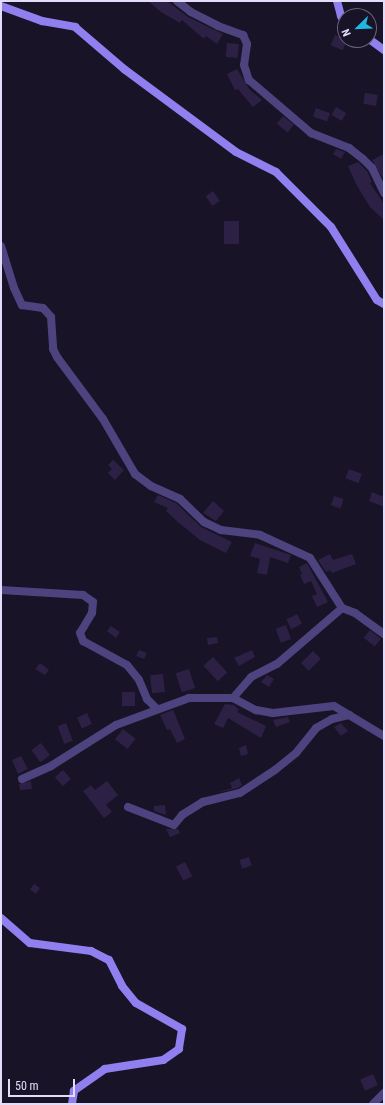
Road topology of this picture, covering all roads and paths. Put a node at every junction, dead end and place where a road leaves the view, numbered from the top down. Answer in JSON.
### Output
{"nodes":[{"id":1,"x":177,"y":1,"type":"edge"},
{"id":2,"x":1,"y":6,"type":"edge"},
{"id":3,"x":384,"y":193,"type":"edge"},
{"id":4,"x":1,"y":246,"type":"edge"},
{"id":5,"x":384,"y":304,"type":"edge"},
{"id":6,"x":1,"y":590,"type":"edge"},
{"id":7,"x":342,"y":608,"type":"junction"},
{"id":8,"x":384,"y":634,"type":"edge"},
{"id":9,"x":233,"y":698,"type":"junction"},
{"id":10,"x":157,"y":709,"type":"junction"},
{"id":11,"x":350,"y":715,"type":"junction"},
{"id":12,"x":384,"y":736,"type":"edge"},
{"id":13,"x":22,"y":780,"type":"dead end"},
{"id":14,"x":128,"y":807,"type":"dead end"},
{"id":15,"x":1,"y":918,"type":"edge"},
{"id":16,"x":384,"y":1093,"type":"edge"},
{"id":17,"x":72,"y":1104,"type":"edge"},
{"id":18,"x":373,"y":1104,"type":"edge"}],
"edges":[{"from":1,"to":3,"type":"street"},
{"from":2,"to":5,"type":"street"},
{"from":4,"to":7,"type":"street"},
{"from":6,"to":10,"type":"street"},
{"from":7,"to":8,"type":"street"},
{"from":7,"to":9,"type":"street"},
{"from":9,"to":10,"type":"street"},
{"from":9,"to":11,"type":"street"},
{"from":10,"to":13,"type":"street"},
{"from":11,"to":12,"type":"street"},
{"from":11,"to":14,"type":"street"},
{"from":15,"to":17,"type":"street"},
{"from":16,"to":18,"type":"street"}]}
